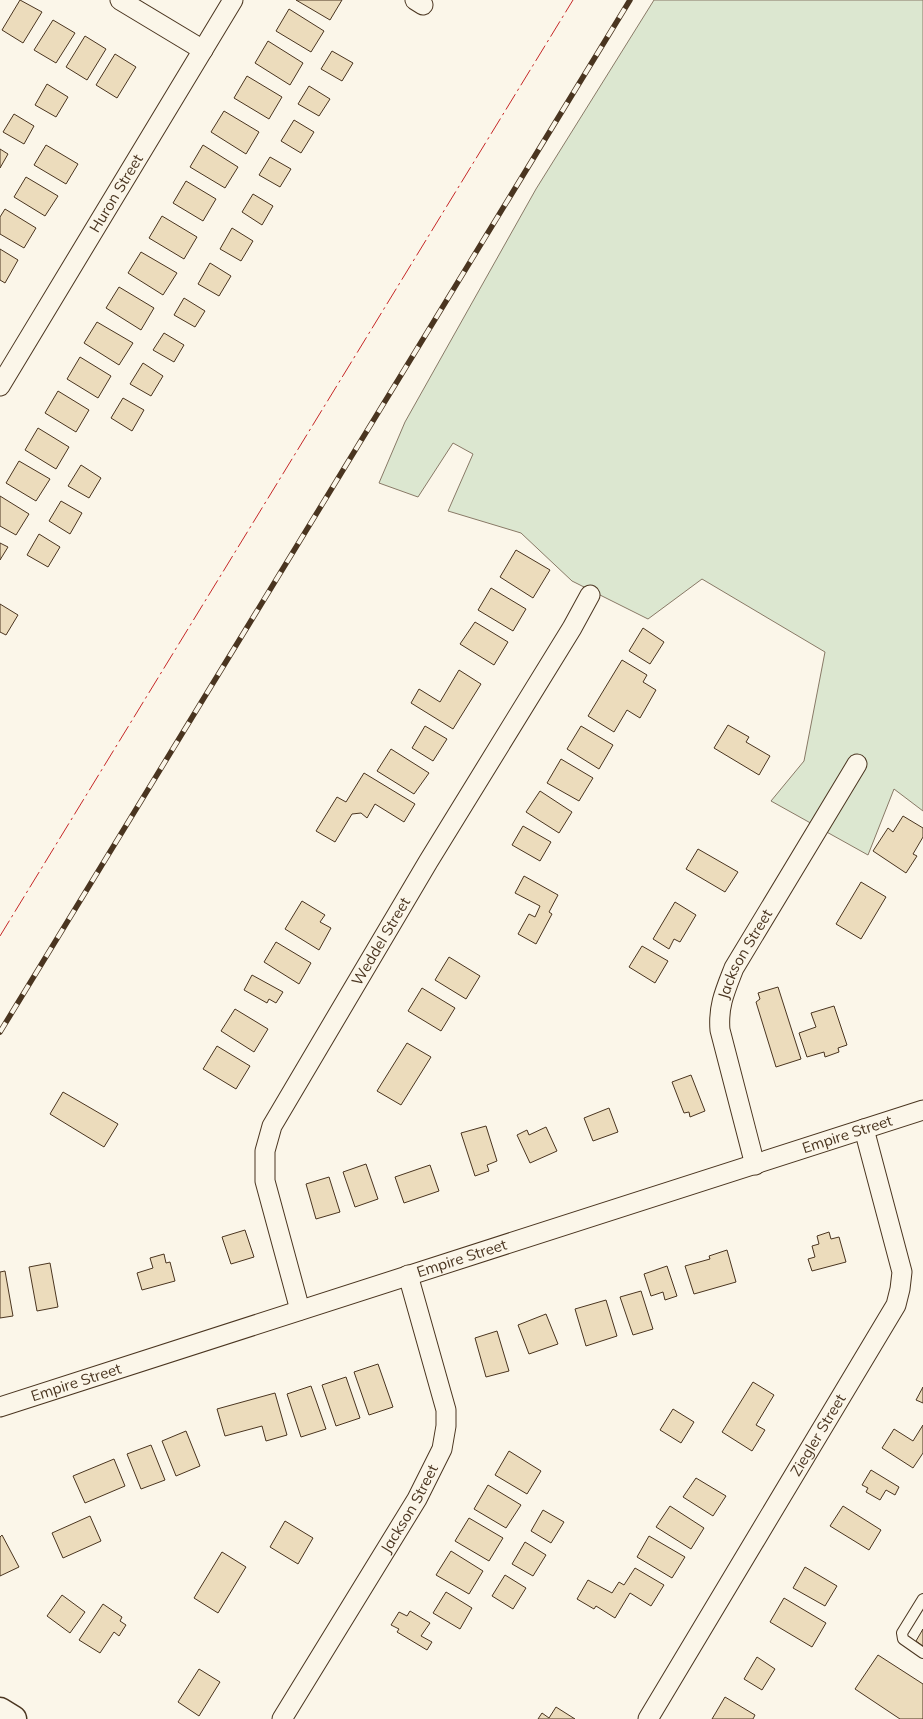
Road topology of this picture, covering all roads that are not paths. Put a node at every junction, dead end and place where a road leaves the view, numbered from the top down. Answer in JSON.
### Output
{"nodes":[{"id":1,"x":120,"y":0,"type":"edge"},
{"id":2,"x":233,"y":0,"type":"edge"},
{"id":3,"x":203,"y":50,"type":"junction"},
{"id":4,"x":0,"y":386,"type":"edge"},
{"id":5,"x":590,"y":595,"type":"dead end"},
{"id":6,"x":857,"y":764,"type":"dead end"},
{"id":7,"x":923,"y":1110,"type":"edge"},
{"id":8,"x":864,"y":1129,"type":"junction"},
{"id":9,"x":755,"y":1165,"type":"junction"},
{"id":10,"x":408,"y":1275,"type":"junction"},
{"id":11,"x":300,"y":1310,"type":"junction"},
{"id":12,"x":0,"y":1407,"type":"edge"},
{"id":13,"x":923,"y":1599,"type":"edge"},
{"id":14,"x":923,"y":1653,"type":"edge"},
{"id":15,"x":0,"y":1711,"type":"edge"},
{"id":16,"x":13,"y":1719,"type":"edge"},
{"id":17,"x":282,"y":1719,"type":"edge"},
{"id":18,"x":648,"y":1719,"type":"edge"}],
"edges":[{"from":1,"to":3,"type":"street"},
{"from":2,"to":3,"type":"street","name":"Huron Street"},
{"from":3,"to":4,"type":"street","name":"Huron Street"},
{"from":5,"to":11,"type":"street","name":"Weddel Street"},
{"from":6,"to":9,"type":"street","name":"Jackson Street"},
{"from":7,"to":8,"type":"street","name":"Empire Street"},
{"from":8,"to":9,"type":"street","name":"Empire Street"},
{"from":8,"to":18,"type":"street","name":"Ziegler Street"},
{"from":9,"to":10,"type":"street","name":"Empire Street"},
{"from":10,"to":11,"type":"street","name":"Empire Street"},
{"from":10,"to":17,"type":"street","name":"Jackson Street"},
{"from":11,"to":12,"type":"street","name":"Empire Street"},
{"from":13,"to":14,"type":"lane"},
{"from":15,"to":16,"type":"main road"}]}
